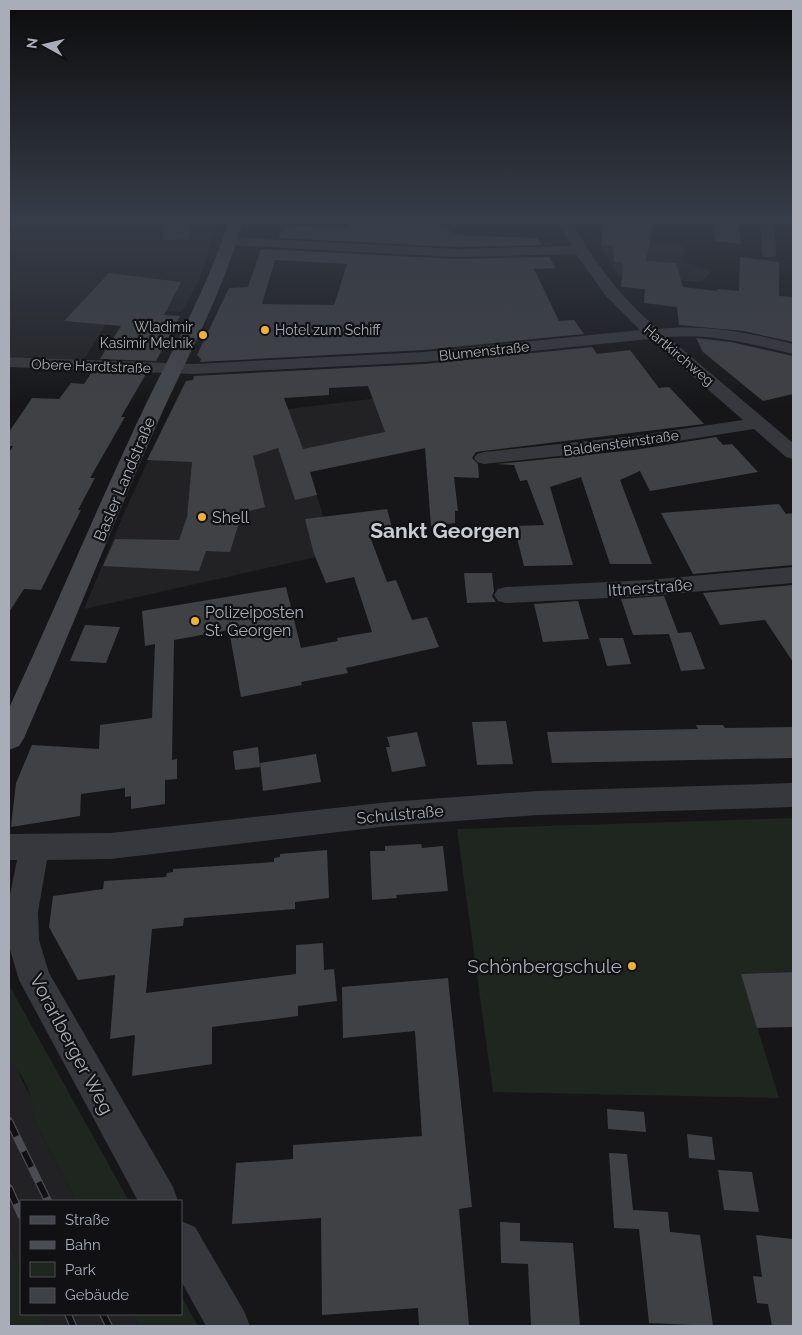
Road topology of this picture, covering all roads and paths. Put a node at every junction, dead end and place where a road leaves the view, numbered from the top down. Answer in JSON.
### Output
{"nodes":[{"id":1,"x":213,"y":281,"type":"edge"},
{"id":2,"x":602,"y":281,"type":"edge"},
{"id":3,"x":652,"y":333,"type":"junction"},
{"id":4,"x":793,"y":349,"type":"edge"},
{"id":5,"x":9,"y":362,"type":"edge"},
{"id":6,"x":173,"y":369,"type":"junction"},
{"id":7,"x":758,"y":423,"type":"junction"},
{"id":8,"x":793,"y":453,"type":"edge"},
{"id":9,"x":484,"y":458,"type":"dead end"},
{"id":10,"x":793,"y":575,"type":"edge"},
{"id":11,"x":506,"y":596,"type":"dead end"},
{"id":12,"x":9,"y":738,"type":"edge"},
{"id":13,"x":793,"y":795,"type":"edge"},
{"id":14,"x":21,"y":847,"type":"edge"},
{"id":15,"x":158,"y":1200,"type":"edge"},
{"id":16,"x":182,"y":1243,"type":"edge"},
{"id":17,"x":229,"y":1326,"type":"edge"}],
"edges":[{"from":1,"to":6,"type":"street","name":"Basler Landstraße"},
{"from":2,"to":3,"type":"street","name":"Hartkirchweg"},
{"from":3,"to":4,"type":"street","name":"Blumenstraße"},
{"from":3,"to":6,"type":"street","name":"Blumenstraße"},
{"from":3,"to":7,"type":"street","name":"Hartkirchweg"},
{"from":5,"to":6,"type":"street","name":"Obere Hardtstraße"},
{"from":6,"to":12,"type":"street","name":"Basler Landstraße"},
{"from":7,"to":8,"type":"street","name":"Hartkirchweg"},
{"from":7,"to":9,"type":"street","name":"Baldensteinstraße"},
{"from":10,"to":11,"type":"street","name":"Ittnerstraße"},
{"from":13,"to":14,"type":"street","name":"Schulstraße"},
{"from":14,"to":15,"type":"street","name":"Vorarlberger Weg"},
{"from":16,"to":17,"type":"street"}]}
